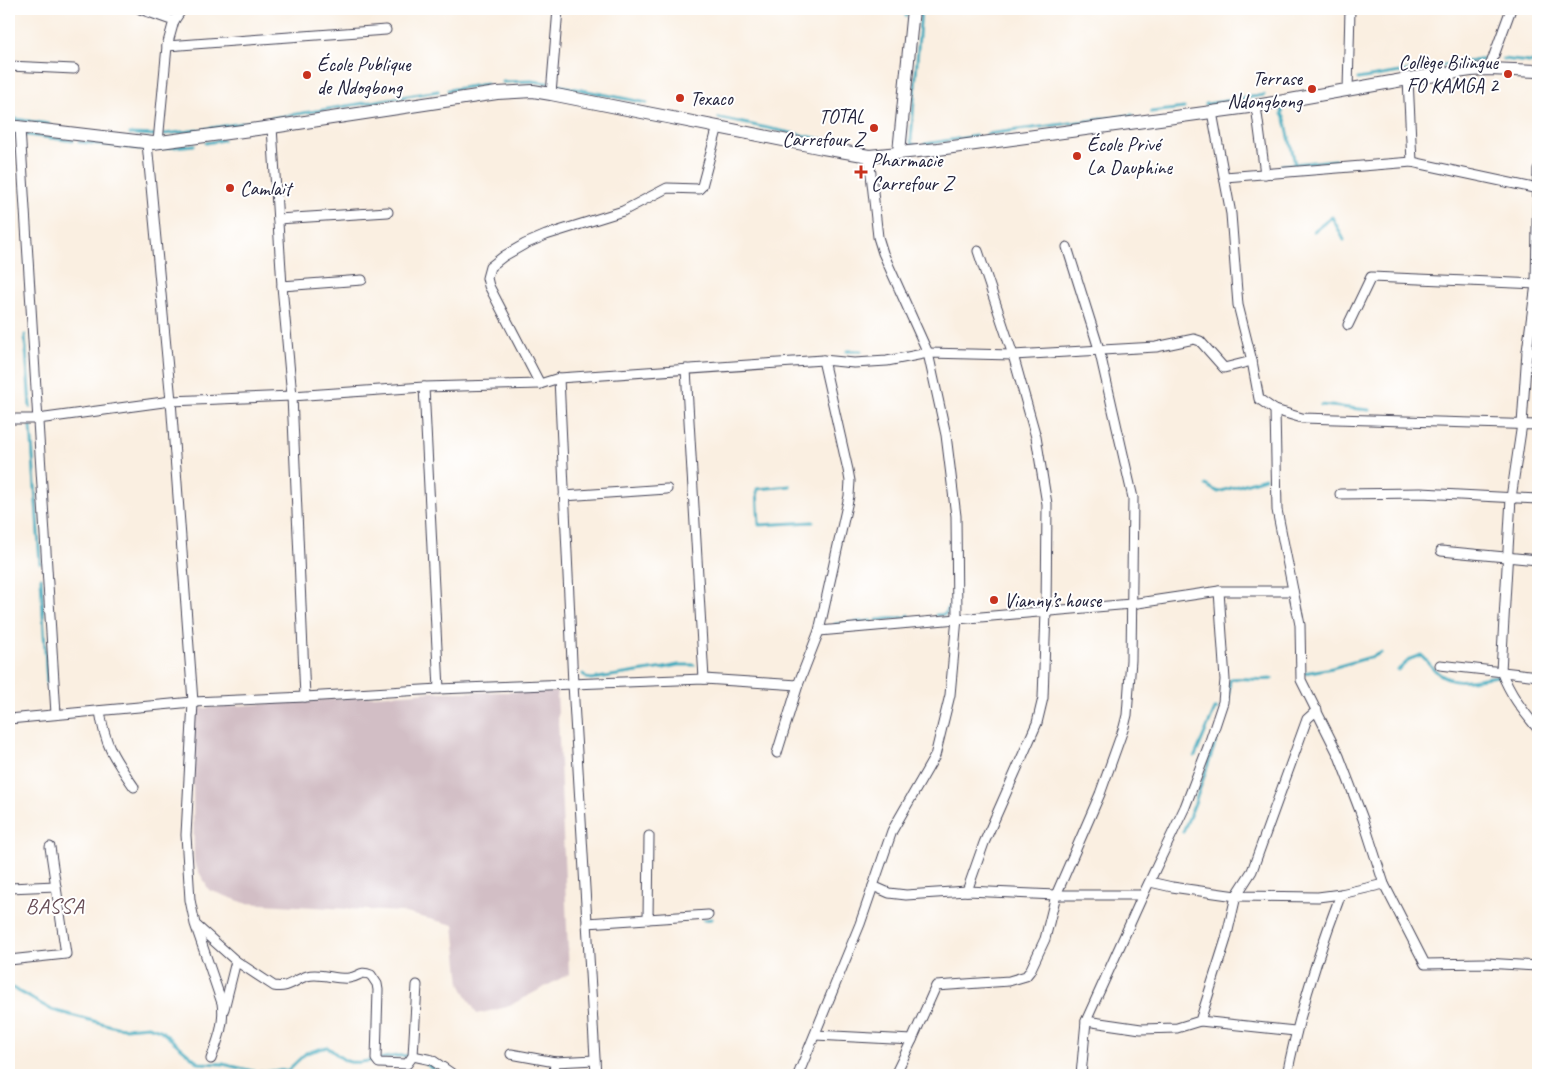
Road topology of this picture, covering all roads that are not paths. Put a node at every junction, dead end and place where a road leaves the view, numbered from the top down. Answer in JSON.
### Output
{"nodes":[{"id":1,"x":140,"y":9,"type":"edge"},
{"id":2,"x":182,"y":9,"type":"edge"},
{"id":3,"x":558,"y":9,"type":"edge"},
{"id":4,"x":913,"y":9,"type":"edge"},
{"id":5,"x":1350,"y":9,"type":"edge"},
{"id":6,"x":1511,"y":9,"type":"edge"},
{"id":7,"x":174,"y":21,"type":"junction"},
{"id":8,"x":386,"y":30,"type":"dead end"},
{"id":9,"x":167,"y":46,"type":"junction"},
{"id":10,"x":9,"y":66,"type":"edge"},
{"id":11,"x":74,"y":69,"type":"dead end"},
{"id":12,"x":1489,"y":69,"type":"junction"},
{"id":13,"x":1538,"y":72,"type":"edge"},
{"id":14,"x":1408,"y":79,"type":"junction"},
{"id":15,"x":1348,"y":90,"type":"junction"},
{"id":16,"x":551,"y":94,"type":"junction"},
{"id":17,"x":1256,"y":106,"type":"junction"},
{"id":18,"x":1212,"y":112,"type":"junction"},
{"id":19,"x":718,"y":126,"type":"junction"},
{"id":20,"x":15,"y":127,"type":"edge"},
{"id":21,"x":272,"y":127,"type":"junction"},
{"id":22,"x":153,"y":143,"type":"junction"},
{"id":23,"x":899,"y":152,"type":"junction"},
{"id":24,"x":869,"y":156,"type":"junction"},
{"id":25,"x":1412,"y":162,"type":"junction"},
{"id":26,"x":1538,"y":170,"type":"edge"},
{"id":27,"x":1265,"y":174,"type":"junction"},
{"id":28,"x":1224,"y":177,"type":"junction"},
{"id":29,"x":1537,"y":189,"type":"edge"},
{"id":30,"x":388,"y":212,"type":"dead end"},
{"id":31,"x":278,"y":218,"type":"junction"},
{"id":32,"x":1068,"y":246,"type":"dead end"},
{"id":33,"x":978,"y":251,"type":"dead end"},
{"id":34,"x":362,"y":280,"type":"dead end"},
{"id":35,"x":1537,"y":284,"type":"edge"},
{"id":36,"x":282,"y":286,"type":"junction"},
{"id":37,"x":1348,"y":325,"type":"dead end"},
{"id":38,"x":1099,"y":349,"type":"junction"},
{"id":39,"x":1527,"y":351,"type":"junction"},
{"id":40,"x":928,"y":352,"type":"junction"},
{"id":41,"x":1538,"y":352,"type":"edge"},
{"id":42,"x":1012,"y":355,"type":"junction"},
{"id":43,"x":823,"y":360,"type":"junction"},
{"id":44,"x":1252,"y":361,"type":"junction"},
{"id":45,"x":686,"y":369,"type":"junction"},
{"id":46,"x":559,"y":378,"type":"junction"},
{"id":47,"x":540,"y":384,"type":"junction"},
{"id":48,"x":424,"y":387,"type":"junction"},
{"id":49,"x":292,"y":396,"type":"junction"},
{"id":50,"x":171,"y":401,"type":"junction"},
{"id":51,"x":1275,"y":410,"type":"junction"},
{"id":52,"x":9,"y":419,"type":"edge"},
{"id":53,"x":38,"y":419,"type":"junction"},
{"id":54,"x":1522,"y":424,"type":"junction"},
{"id":55,"x":1538,"y":425,"type":"edge"},
{"id":56,"x":667,"y":488,"type":"dead end"},
{"id":57,"x":1340,"y":494,"type":"dead end"},
{"id":58,"x":564,"y":496,"type":"junction"},
{"id":59,"x":1512,"y":498,"type":"junction"},
{"id":60,"x":1538,"y":499,"type":"edge"},
{"id":61,"x":1441,"y":551,"type":"dead end"},
{"id":62,"x":1507,"y":557,"type":"junction"},
{"id":63,"x":1538,"y":560,"type":"edge"},
{"id":64,"x":1293,"y":591,"type":"junction"},
{"id":65,"x":1218,"y":592,"type":"junction"},
{"id":66,"x":1131,"y":604,"type":"junction"},
{"id":67,"x":1046,"y":611,"type":"junction"},
{"id":68,"x":956,"y":618,"type":"junction"},
{"id":69,"x":819,"y":631,"type":"junction"},
{"id":70,"x":1440,"y":665,"type":"dead end"},
{"id":71,"x":1501,"y":671,"type":"junction"},
{"id":72,"x":1538,"y":676,"type":"edge"},
{"id":73,"x":704,"y":679,"type":"junction"},
{"id":74,"x":573,"y":684,"type":"junction"},
{"id":75,"x":798,"y":685,"type":"junction"},
{"id":76,"x":439,"y":689,"type":"junction"},
{"id":77,"x":305,"y":697,"type":"junction"},
{"id":78,"x":193,"y":702,"type":"junction"},
{"id":79,"x":1317,"y":710,"type":"junction"},
{"id":80,"x":100,"y":711,"type":"junction"},
{"id":81,"x":56,"y":714,"type":"junction"},
{"id":82,"x":9,"y":718,"type":"edge"},
{"id":83,"x":1538,"y":729,"type":"edge"},
{"id":84,"x":777,"y":753,"type":"dead end"},
{"id":85,"x":134,"y":787,"type":"dead end"},
{"id":86,"x":649,"y":836,"type":"dead end"},
{"id":87,"x":50,"y":847,"type":"dead end"},
{"id":88,"x":1150,"y":882,"type":"junction"},
{"id":89,"x":1384,"y":884,"type":"junction"},
{"id":90,"x":56,"y":886,"type":"junction"},
{"id":91,"x":873,"y":886,"type":"junction"},
{"id":92,"x":9,"y":888,"type":"edge"},
{"id":93,"x":967,"y":891,"type":"junction"},
{"id":94,"x":1056,"y":894,"type":"junction"},
{"id":95,"x":1341,"y":894,"type":"junction"},
{"id":96,"x":1143,"y":895,"type":"junction"},
{"id":97,"x":1236,"y":896,"type":"junction"},
{"id":98,"x":708,"y":915,"type":"dead end"},
{"id":99,"x":648,"y":919,"type":"junction"},
{"id":100,"x":587,"y":923,"type":"junction"},
{"id":101,"x":195,"y":924,"type":"junction"},
{"id":102,"x":9,"y":960,"type":"edge"},
{"id":103,"x":236,"y":961,"type":"junction"},
{"id":104,"x":1538,"y":966,"type":"edge"},
{"id":105,"x":417,"y":984,"type":"dead end"},
{"id":106,"x":1086,"y":1021,"type":"junction"},
{"id":107,"x":1200,"y":1021,"type":"junction"},
{"id":108,"x":223,"y":1024,"type":"junction"},
{"id":109,"x":1295,"y":1031,"type":"junction"},
{"id":110,"x":815,"y":1035,"type":"junction"},
{"id":111,"x":912,"y":1040,"type":"junction"},
{"id":112,"x":511,"y":1054,"type":"dead end"},
{"id":113,"x":413,"y":1056,"type":"junction"},
{"id":114,"x":211,"y":1059,"type":"dead end"},
{"id":115,"x":595,"y":1060,"type":"junction"},
{"id":116,"x":555,"y":1062,"type":"junction"},
{"id":117,"x":454,"y":1075,"type":"edge"},
{"id":118,"x":554,"y":1075,"type":"edge"},
{"id":119,"x":596,"y":1075,"type":"edge"},
{"id":120,"x":798,"y":1075,"type":"edge"},
{"id":121,"x":895,"y":1075,"type":"edge"},
{"id":122,"x":1082,"y":1075,"type":"edge"},
{"id":123,"x":1287,"y":1075,"type":"edge"}],
"edges":[{"from":1,"to":7,"type":"street"},
{"from":2,"to":7,"type":"street"},
{"from":3,"to":16,"type":"street"},
{"from":4,"to":23,"type":"main road"},
{"from":5,"to":15,"type":"street"},
{"from":6,"to":12,"type":"street"},
{"from":7,"to":9,"type":"street"},
{"from":8,"to":9,"type":"street"},
{"from":9,"to":22,"type":"street"},
{"from":10,"to":11,"type":"street"},
{"from":12,"to":13,"type":"main road"},
{"from":12,"to":14,"type":"main road"},
{"from":14,"to":15,"type":"main road"},
{"from":14,"to":25,"type":"street"},
{"from":15,"to":17,"type":"main road"},
{"from":16,"to":19,"type":"main road"},
{"from":16,"to":21,"type":"main road"},
{"from":17,"to":18,"type":"main road"},
{"from":17,"to":27,"type":"street"},
{"from":18,"to":23,"type":"main road"},
{"from":18,"to":28,"type":"street"},
{"from":19,"to":24,"type":"main road"},
{"from":19,"to":47,"type":"street"},
{"from":20,"to":22,"type":"main road"},
{"from":20,"to":53,"type":"street"},
{"from":21,"to":22,"type":"main road"},
{"from":21,"to":31,"type":"street"},
{"from":22,"to":50,"type":"street"},
{"from":23,"to":24,"type":"main road"},
{"from":24,"to":40,"type":"street"},
{"from":25,"to":27,"type":"street"},
{"from":25,"to":29,"type":"street"},
{"from":26,"to":29,"type":"street"},
{"from":27,"to":28,"type":"street"},
{"from":28,"to":44,"type":"street"},
{"from":29,"to":35,"type":"street"},
{"from":30,"to":31,"type":"street"},
{"from":31,"to":36,"type":"street"},
{"from":32,"to":38,"type":"street"},
{"from":33,"to":42,"type":"street"},
{"from":34,"to":36,"type":"street"},
{"from":35,"to":37,"type":"street"},
{"from":35,"to":39,"type":"street"},
{"from":36,"to":49,"type":"street"},
{"from":38,"to":42,"type":"street"},
{"from":38,"to":44,"type":"street"},
{"from":38,"to":66,"type":"street"},
{"from":39,"to":41,"type":"street"},
{"from":39,"to":54,"type":"street"},
{"from":40,"to":42,"type":"street"},
{"from":40,"to":43,"type":"street"},
{"from":40,"to":68,"type":"street"},
{"from":42,"to":67,"type":"street"},
{"from":43,"to":45,"type":"street"},
{"from":43,"to":69,"type":"street"},
{"from":44,"to":51,"type":"street"},
{"from":45,"to":46,"type":"street"},
{"from":45,"to":73,"type":"street"},
{"from":46,"to":47,"type":"street"},
{"from":46,"to":58,"type":"street"},
{"from":47,"to":48,"type":"street"},
{"from":48,"to":49,"type":"street"},
{"from":48,"to":76,"type":"street"},
{"from":49,"to":50,"type":"street"},
{"from":49,"to":77,"type":"street"},
{"from":50,"to":53,"type":"street"},
{"from":50,"to":78,"type":"street"},
{"from":51,"to":54,"type":"street"},
{"from":51,"to":64,"type":"street"},
{"from":52,"to":53,"type":"street"},
{"from":53,"to":81,"type":"street"},
{"from":54,"to":55,"type":"street"},
{"from":54,"to":59,"type":"street"},
{"from":56,"to":58,"type":"street"},
{"from":57,"to":59,"type":"street"},
{"from":58,"to":74,"type":"street"},
{"from":59,"to":60,"type":"street"},
{"from":59,"to":62,"type":"street"},
{"from":61,"to":62,"type":"street"},
{"from":62,"to":63,"type":"street"},
{"from":62,"to":71,"type":"street"},
{"from":64,"to":65,"type":"street"},
{"from":64,"to":79,"type":"street"},
{"from":65,"to":66,"type":"street"},
{"from":65,"to":88,"type":"street"},
{"from":66,"to":67,"type":"street"},
{"from":66,"to":94,"type":"street"},
{"from":67,"to":68,"type":"street"},
{"from":67,"to":93,"type":"street"},
{"from":68,"to":69,"type":"street"},
{"from":68,"to":91,"type":"street"},
{"from":69,"to":75,"type":"street"},
{"from":70,"to":71,"type":"street"},
{"from":71,"to":72,"type":"street"},
{"from":71,"to":83,"type":"street"},
{"from":73,"to":74,"type":"street"},
{"from":73,"to":75,"type":"street"},
{"from":74,"to":76,"type":"street"},
{"from":74,"to":100,"type":"street"},
{"from":75,"to":84,"type":"street"},
{"from":76,"to":77,"type":"street"},
{"from":77,"to":78,"type":"street"},
{"from":78,"to":80,"type":"street"},
{"from":78,"to":101,"type":"street"},
{"from":79,"to":89,"type":"street"},
{"from":79,"to":97,"type":"street"},
{"from":80,"to":81,"type":"street"},
{"from":80,"to":85,"type":"street"},
{"from":81,"to":82,"type":"street"},
{"from":86,"to":99,"type":"street"},
{"from":87,"to":90,"type":"street"},
{"from":88,"to":96,"type":"street"},
{"from":88,"to":97,"type":"street"},
{"from":89,"to":95,"type":"street"},
{"from":89,"to":104,"type":"street"},
{"from":90,"to":92,"type":"street"},
{"from":90,"to":102,"type":"street"},
{"from":91,"to":93,"type":"street"},
{"from":91,"to":110,"type":"street"},
{"from":93,"to":94,"type":"street"},
{"from":94,"to":96,"type":"street"},
{"from":94,"to":111,"type":"street"},
{"from":95,"to":97,"type":"street"},
{"from":95,"to":109,"type":"street"},
{"from":96,"to":106,"type":"street"},
{"from":97,"to":107,"type":"street"},
{"from":98,"to":99,"type":"street"},
{"from":99,"to":100,"type":"street"},
{"from":100,"to":115,"type":"street"},
{"from":101,"to":103,"type":"street"},
{"from":101,"to":108,"type":"street"},
{"from":103,"to":108,"type":"street"},
{"from":103,"to":113,"type":"street"},
{"from":105,"to":113,"type":"street"},
{"from":106,"to":107,"type":"street"},
{"from":106,"to":122,"type":"street"},
{"from":107,"to":109,"type":"street"},
{"from":108,"to":114,"type":"street"},
{"from":109,"to":123,"type":"street"},
{"from":110,"to":111,"type":"street"},
{"from":110,"to":120,"type":"street"},
{"from":111,"to":121,"type":"street"},
{"from":112,"to":116,"type":"street"},
{"from":113,"to":117,"type":"street"},
{"from":115,"to":116,"type":"street"},
{"from":115,"to":119,"type":"street"},
{"from":116,"to":118,"type":"street"}]}
